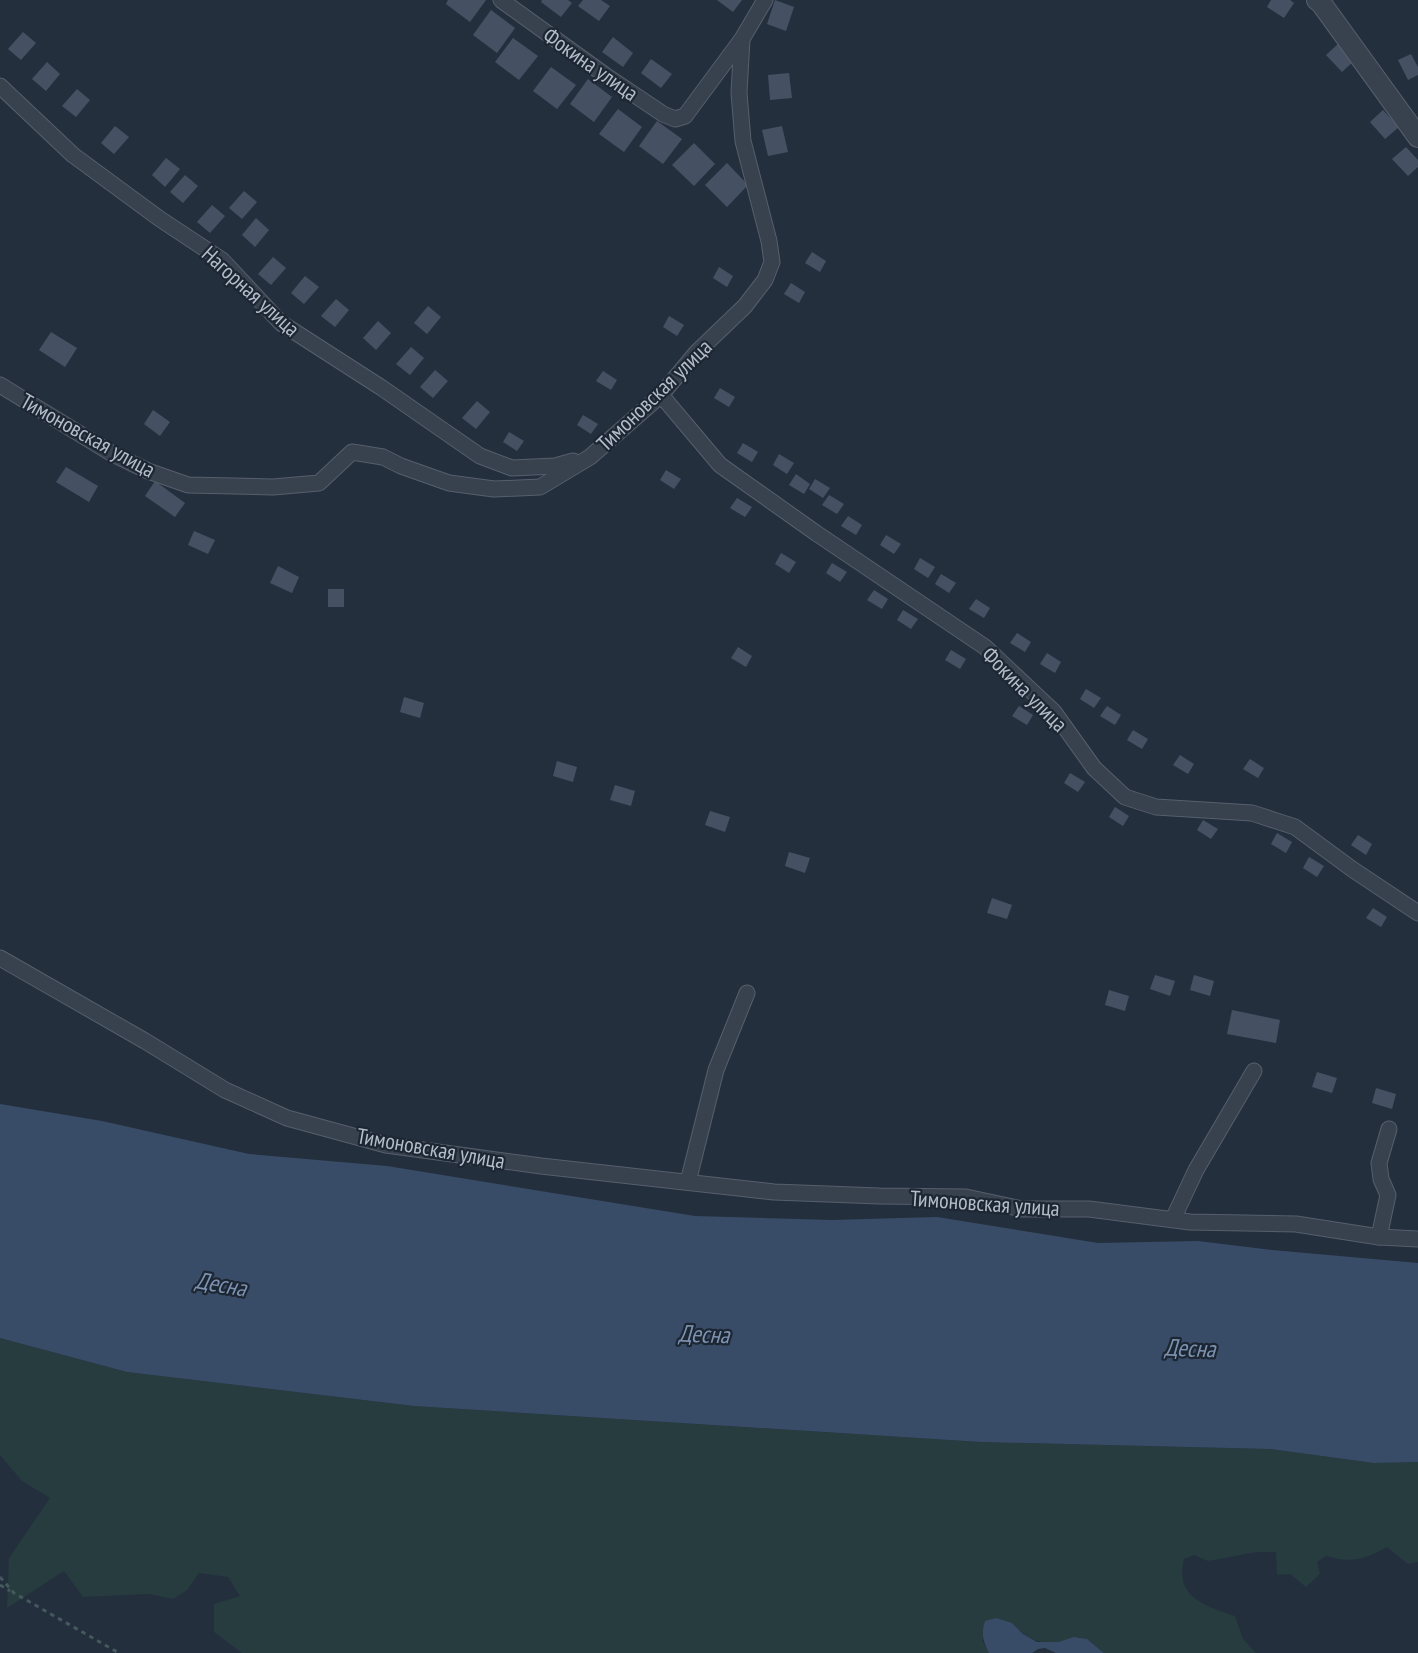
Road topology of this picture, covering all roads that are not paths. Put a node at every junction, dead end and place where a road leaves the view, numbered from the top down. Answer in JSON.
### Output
{"nodes":[{"id":1,"x":501,"y":0,"type":"edge"},
{"id":2,"x":765,"y":0,"type":"edge"},
{"id":3,"x":1317,"y":0,"type":"edge"},
{"id":4,"x":742,"y":39,"type":"junction"},
{"id":5,"x":0,"y":86,"type":"edge"},
{"id":6,"x":1418,"y":137,"type":"edge"},
{"id":7,"x":0,"y":386,"type":"edge"},
{"id":8,"x":661,"y":395,"type":"junction"},
{"id":9,"x":590,"y":457,"type":"junction"},
{"id":10,"x":1418,"y":913,"type":"edge"},
{"id":11,"x":0,"y":958,"type":"edge"},
{"id":12,"x":747,"y":993,"type":"dead end"},
{"id":13,"x":1254,"y":1071,"type":"dead end"},
{"id":14,"x":1389,"y":1129,"type":"dead end"},
{"id":15,"x":688,"y":1182,"type":"junction"},
{"id":16,"x":1173,"y":1220,"type":"junction"},
{"id":17,"x":1379,"y":1237,"type":"junction"},
{"id":18,"x":1418,"y":1239,"type":"edge"}],
"edges":[{"from":1,"to":4,"type":"street","name":"Фокина улица"},
{"from":2,"to":4,"type":"street"},
{"from":3,"to":6,"type":"street"},
{"from":4,"to":8,"type":"street","name":"Тимоновская улица"},
{"from":5,"to":9,"type":"street","name":"Нагорная улица"},
{"from":7,"to":9,"type":"street","name":"Тимоновская улица"},
{"from":8,"to":9,"type":"street","name":"Тимоновская улица"},
{"from":8,"to":10,"type":"street","name":"Фокина улица"},
{"from":11,"to":15,"type":"street","name":"Тимоновская улица"},
{"from":12,"to":15,"type":"street"},
{"from":13,"to":16,"type":"street"},
{"from":14,"to":17,"type":"street"},
{"from":15,"to":16,"type":"street","name":"Тимоновская улица"},
{"from":16,"to":17,"type":"street","name":"Тимоновская улица"},
{"from":17,"to":18,"type":"street","name":"Тимоновская улица"}]}
